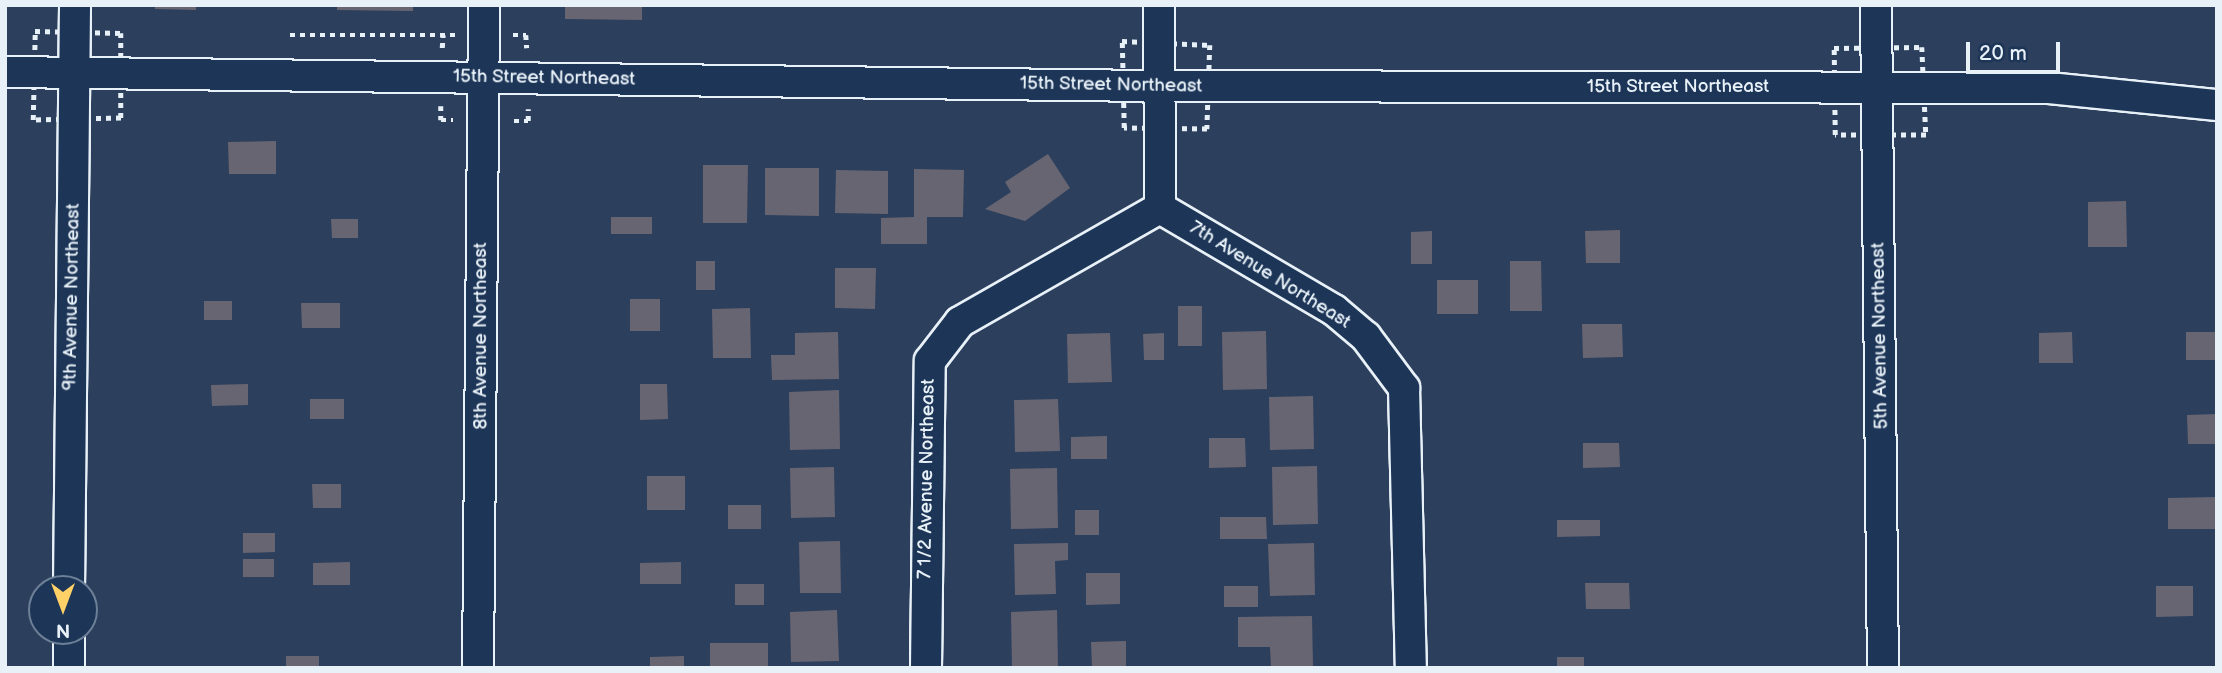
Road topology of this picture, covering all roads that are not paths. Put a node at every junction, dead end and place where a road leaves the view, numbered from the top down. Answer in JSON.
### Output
{"nodes":[{"id":1,"x":75,"y":5,"type":"edge"},
{"id":2,"x":484,"y":5,"type":"edge"},
{"id":3,"x":1159,"y":5,"type":"edge"},
{"id":4,"x":1876,"y":5,"type":"edge"},
{"id":5,"x":5,"y":72,"type":"edge"},
{"id":6,"x":75,"y":72,"type":"junction"},
{"id":7,"x":483,"y":78,"type":"junction"},
{"id":8,"x":1158,"y":86,"type":"junction"},
{"id":9,"x":1877,"y":87,"type":"junction"},
{"id":10,"x":2217,"y":105,"type":"edge"},
{"id":11,"x":1160,"y":208,"type":"junction"},
{"id":12,"x":69,"y":575,"type":"edge"},
{"id":13,"x":69,"y":645,"type":"edge"},
{"id":14,"x":69,"y":668,"type":"edge"},
{"id":15,"x":478,"y":668,"type":"edge"},
{"id":16,"x":926,"y":668,"type":"edge"},
{"id":17,"x":1411,"y":668,"type":"edge"},
{"id":18,"x":1883,"y":668,"type":"edge"}],
"edges":[{"from":1,"to":6,"type":"street","name":"9th Avenue Northeast"},
{"from":2,"to":7,"type":"street","name":"8th Avenue Northeast"},
{"from":3,"to":8,"type":"street"},
{"from":4,"to":9,"type":"street","name":"5th Avenue Northeast"},
{"from":5,"to":6,"type":"street","name":"15th Street Northeast"},
{"from":6,"to":7,"type":"street","name":"15th Street Northeast"},
{"from":6,"to":12,"type":"street","name":"9th Avenue Northeast"},
{"from":7,"to":8,"type":"street","name":"15th Street Northeast"},
{"from":7,"to":15,"type":"street","name":"8th Avenue Northeast"},
{"from":8,"to":9,"type":"street","name":"15th Street Northeast"},
{"from":8,"to":11,"type":"street"},
{"from":9,"to":10,"type":"street","name":"15th Street Northeast"},
{"from":9,"to":18,"type":"street","name":"5th Avenue Northeast"},
{"from":11,"to":16,"type":"street","name":"7 1/2 Avenue Northeast"},
{"from":11,"to":17,"type":"street","name":"7th Avenue Northeast"},
{"from":13,"to":14,"type":"street"}]}
